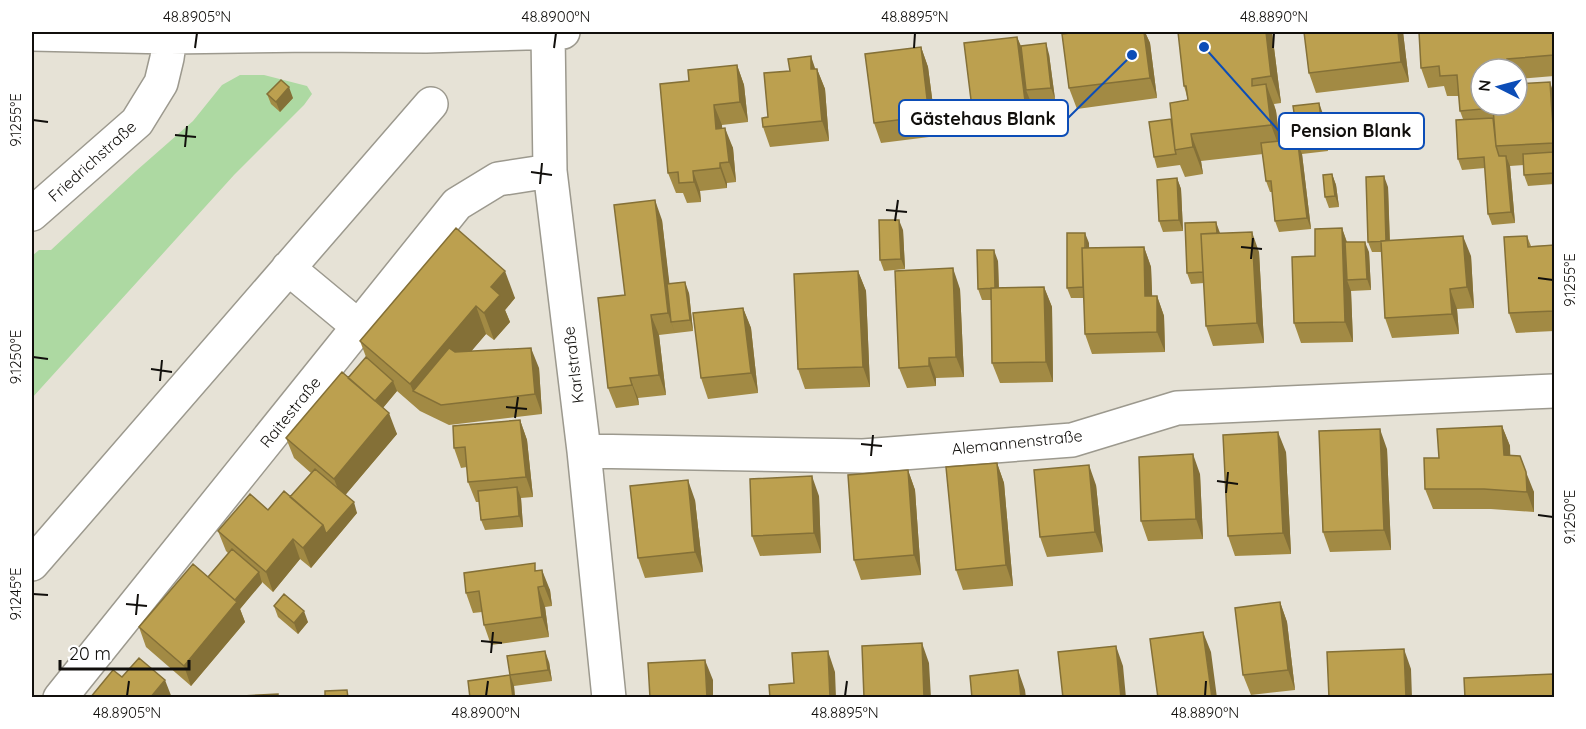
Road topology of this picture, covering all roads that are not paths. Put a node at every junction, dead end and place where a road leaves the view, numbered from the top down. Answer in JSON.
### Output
{"nodes":[{"id":1,"x":556,"y":32,"type":"edge"},
{"id":2,"x":256,"y":33,"type":"edge"},
{"id":3,"x":32,"y":34,"type":"edge"},
{"id":4,"x":170,"y":37,"type":"junction"},
{"id":5,"x":431,"y":104,"type":"dead end"},
{"id":6,"x":550,"y":171,"type":"junction"},
{"id":7,"x":32,"y":214,"type":"edge"},
{"id":8,"x":288,"y":268,"type":"junction"},
{"id":9,"x":359,"y":327,"type":"junction"},
{"id":10,"x":1554,"y":391,"type":"edge"},
{"id":11,"x":584,"y":451,"type":"junction"},
{"id":12,"x":32,"y":564,"type":"edge"},
{"id":13,"x":60,"y":698,"type":"edge"},
{"id":14,"x":609,"y":698,"type":"edge"}],
"edges":[{"from":1,"to":2,"type":"street"},
{"from":1,"to":6,"type":"street","name":"Karlstraße"},
{"from":2,"to":4,"type":"street"},
{"from":3,"to":4,"type":"street"},
{"from":4,"to":7,"type":"street","name":"Friedrichstraße"},
{"from":5,"to":8,"type":"street"},
{"from":6,"to":9,"type":"street","name":"Raitestraße"},
{"from":6,"to":11,"type":"street","name":"Karlstraße"},
{"from":8,"to":9,"type":"street"},
{"from":8,"to":12,"type":"street"},
{"from":9,"to":13,"type":"street","name":"Raitestraße"},
{"from":10,"to":11,"type":"street","name":"Alemannenstraße"},
{"from":11,"to":14,"type":"street","name":"Karlstraße"}]}
